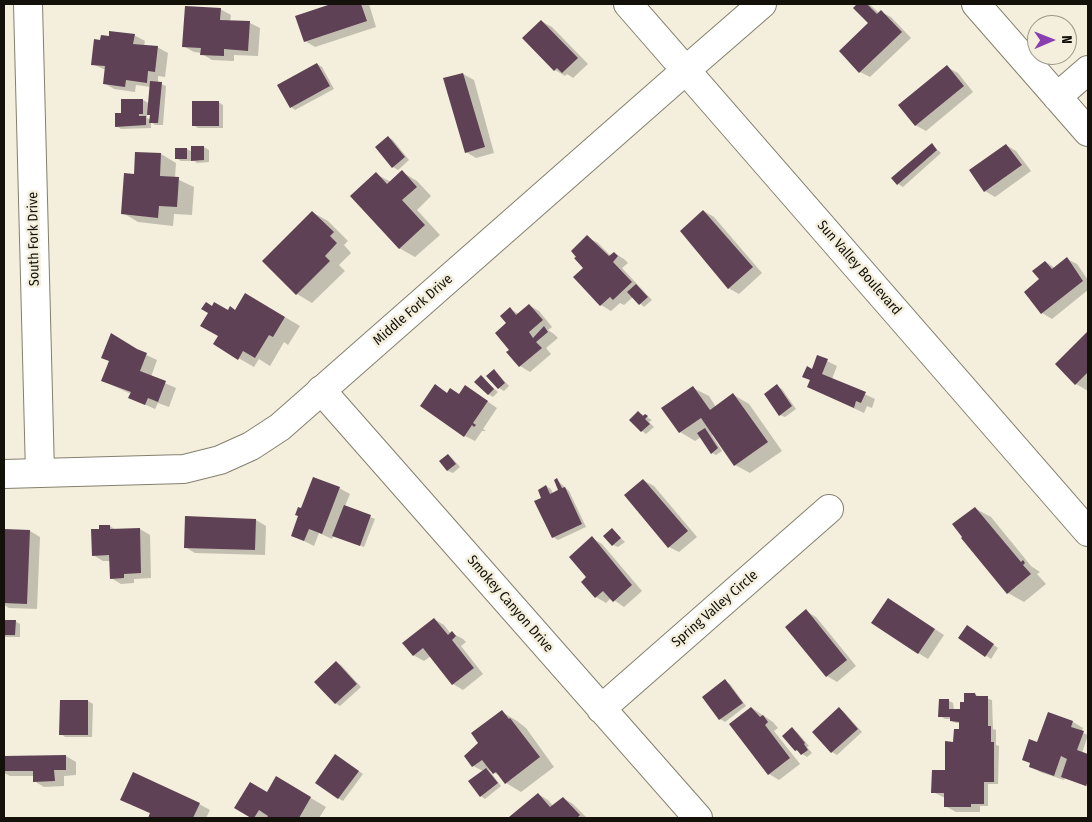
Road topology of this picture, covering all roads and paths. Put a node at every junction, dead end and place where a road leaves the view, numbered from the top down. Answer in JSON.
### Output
{"nodes":[{"id":1,"x":28,"y":4,"type":"edge"},
{"id":2,"x":628,"y":4,"type":"edge"},
{"id":3,"x":762,"y":4,"type":"edge"},
{"id":4,"x":976,"y":4,"type":"edge"},
{"id":5,"x":686,"y":70,"type":"junction"},
{"id":6,"x":1088,"y":70,"type":"edge"},
{"id":7,"x":1058,"y":97,"type":"junction"},
{"id":8,"x":1088,"y":132,"type":"edge"},
{"id":9,"x":322,"y":390,"type":"junction"},
{"id":10,"x":40,"y":473,"type":"junction"},
{"id":11,"x":4,"y":474,"type":"edge"},
{"id":12,"x":829,"y":509,"type":"dead end"},
{"id":13,"x":1088,"y":532,"type":"edge"},
{"id":14,"x":601,"y":709,"type":"junction"},
{"id":15,"x":698,"y":818,"type":"edge"}],
"edges":[{"from":1,"to":10,"type":"street","name":"South Fork Drive"},
{"from":2,"to":5,"type":"street","name":"Sun Valley Boulevard"},
{"from":3,"to":5,"type":"street","name":"Middle Fork Drive"},
{"from":4,"to":7,"type":"street"},
{"from":5,"to":9,"type":"street","name":"Middle Fork Drive"},
{"from":5,"to":13,"type":"street","name":"Sun Valley Boulevard"},
{"from":6,"to":7,"type":"street"},
{"from":7,"to":8,"type":"street"},
{"from":9,"to":10,"type":"street","name":"Middle Fork Drive"},
{"from":9,"to":14,"type":"street","name":"Smokey Canyon Drive"},
{"from":10,"to":11,"type":"street","name":"Middle Fork Drive"},
{"from":12,"to":14,"type":"street","name":"Spring Valley Circle"},
{"from":14,"to":15,"type":"street","name":"Smokey Canyon Drive"}]}
